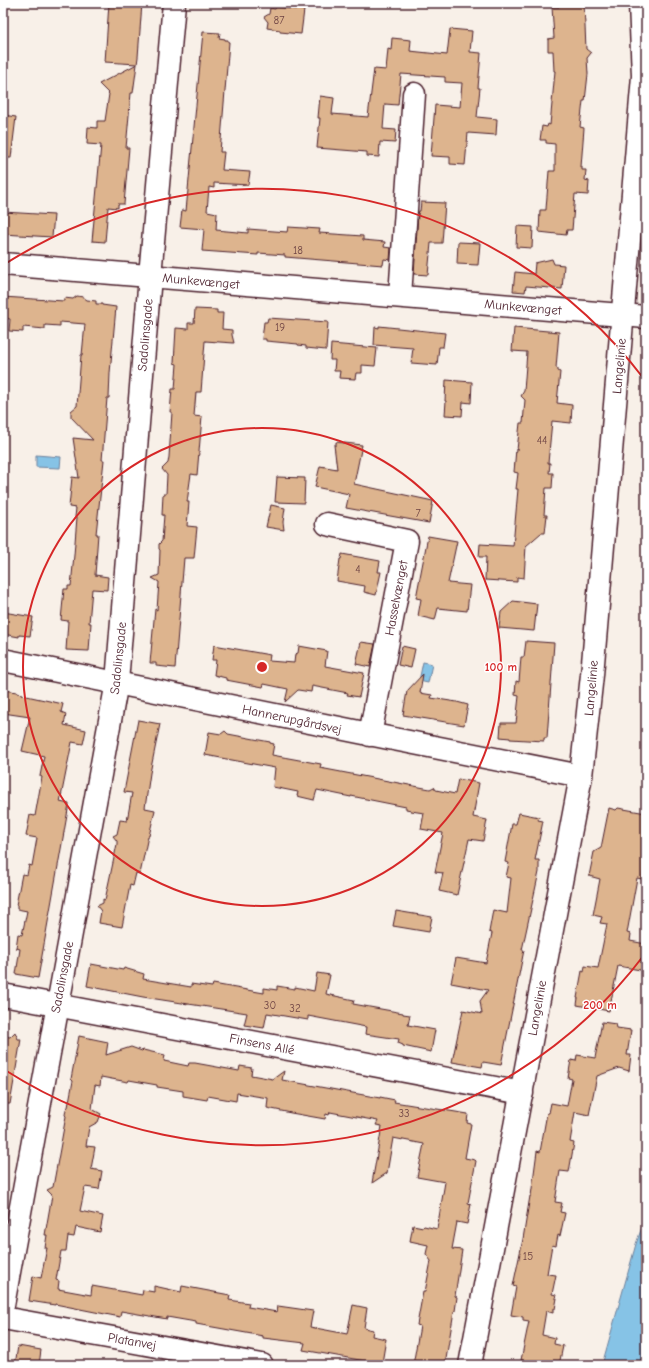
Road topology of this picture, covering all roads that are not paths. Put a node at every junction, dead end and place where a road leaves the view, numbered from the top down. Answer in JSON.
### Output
{"nodes":[{"id":1,"x":174,"y":3,"type":"edge"},
{"id":2,"x":640,"y":3,"type":"edge"},
{"id":3,"x":645,"y":76,"type":"edge"},
{"id":4,"x":414,"y":94,"type":"dead end"},
{"id":5,"x":3,"y":264,"type":"edge"},
{"id":6,"x":150,"y":276,"type":"junction"},
{"id":7,"x":400,"y":296,"type":"junction"},
{"id":8,"x":623,"y":315,"type":"junction"},
{"id":9,"x":646,"y":317,"type":"edge"},
{"id":10,"x":327,"y":524,"type":"dead end"},
{"id":11,"x":3,"y":660,"type":"edge"},
{"id":12,"x":117,"y":682,"type":"junction"},
{"id":13,"x":370,"y":735,"type":"junction"},
{"id":14,"x":581,"y":776,"type":"junction"},
{"id":15,"x":3,"y":995,"type":"edge"},
{"id":16,"x":57,"y":1005,"type":"junction"},
{"id":17,"x":522,"y":1093,"type":"junction"},
{"id":18,"x":3,"y":1305,"type":"edge"},
{"id":19,"x":3,"y":1318,"type":"edge"},
{"id":20,"x":262,"y":1365,"type":"edge"},
{"id":21,"x":470,"y":1365,"type":"edge"}],
"edges":[{"from":1,"to":6,"type":"street","name":"Sadolinsgade"},
{"from":2,"to":3,"type":"street","name":"Langelinie"},
{"from":3,"to":8,"type":"street","name":"Langelinie"},
{"from":4,"to":7,"type":"street"},
{"from":5,"to":6,"type":"street","name":"Munkevænget"},
{"from":6,"to":7,"type":"street","name":"Munkevænget"},
{"from":6,"to":12,"type":"street","name":"Sadolinsgade"},
{"from":7,"to":8,"type":"street","name":"Munkevænget"},
{"from":8,"to":9,"type":"street","name":"Munkevænget"},
{"from":8,"to":14,"type":"street","name":"Langelinie"},
{"from":10,"to":13,"type":"street","name":"Hasselvænget"},
{"from":11,"to":12,"type":"street","name":"Hannerupgårdsvej"},
{"from":12,"to":13,"type":"street","name":"Hannerupgårdsvej"},
{"from":12,"to":16,"type":"street","name":"Sadolinsgade"},
{"from":13,"to":14,"type":"street","name":"Hannerupgårdsvej"},
{"from":14,"to":17,"type":"street","name":"Langelinie"},
{"from":15,"to":16,"type":"street","name":"Finsens Allé"},
{"from":16,"to":17,"type":"street","name":"Finsens Allé"},
{"from":16,"to":18,"type":"street","name":"Sadolinsgade"},
{"from":17,"to":21,"type":"street","name":"Langelinie"},
{"from":19,"to":20,"type":"street","name":"Platanvej"}]}
